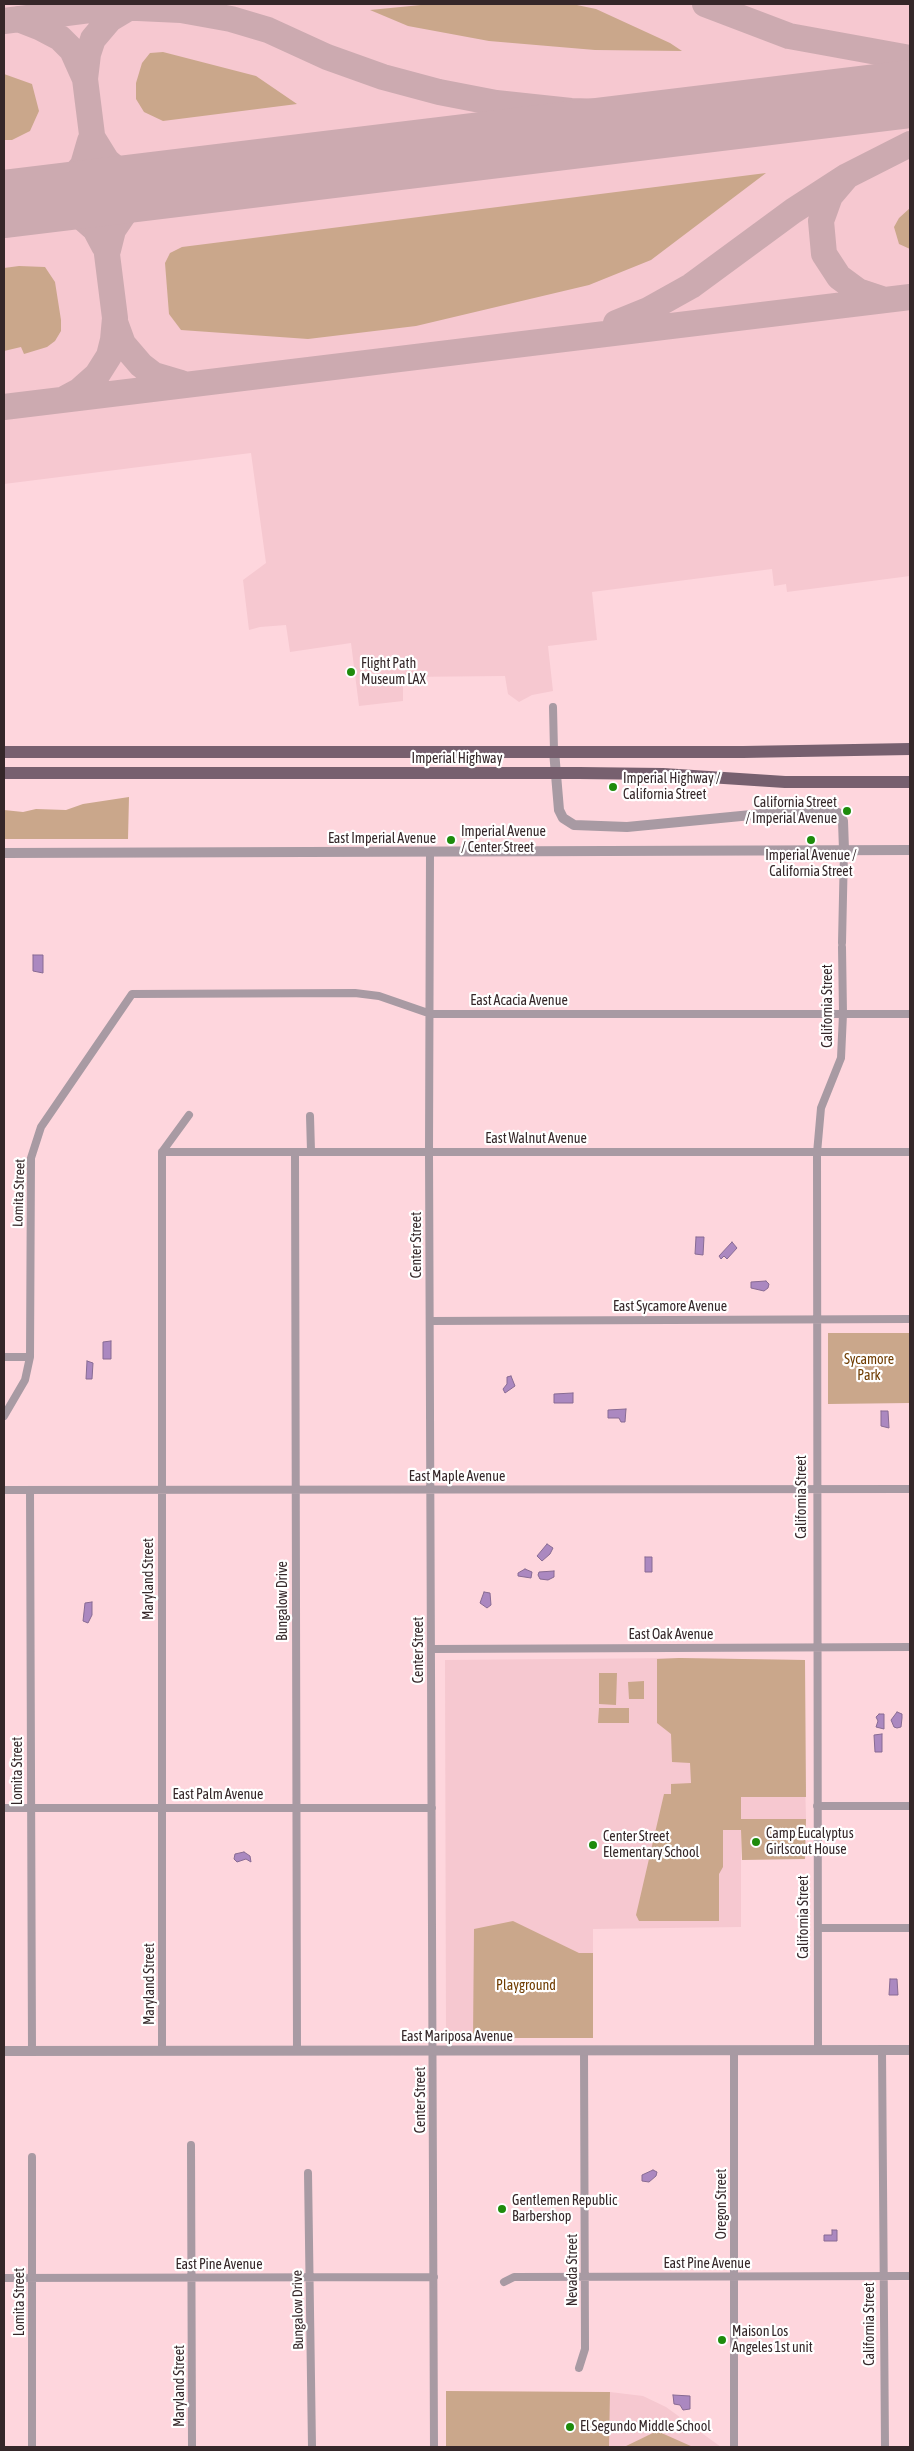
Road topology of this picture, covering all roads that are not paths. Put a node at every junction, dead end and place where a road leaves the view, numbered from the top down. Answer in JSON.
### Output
{"nodes":[{"id":1,"x":553,"y":708,"type":"dead end"},
{"id":2,"x":910,"y":748,"type":"edge"},
{"id":3,"x":554,"y":751,"type":"junction"},
{"id":4,"x":4,"y":752,"type":"edge"},
{"id":5,"x":555,"y":773,"type":"junction"},
{"id":6,"x":4,"y":774,"type":"edge"},
{"id":7,"x":910,"y":782,"type":"edge"},
{"id":8,"x":844,"y":850,"type":"junction"},
{"id":9,"x":910,"y":850,"type":"edge"},
{"id":10,"x":430,"y":852,"type":"junction"},
{"id":11,"x":4,"y":853,"type":"edge"},
{"id":12,"x":132,"y":994,"type":"joint"},
{"id":13,"x":431,"y":1014,"type":"junction"},
{"id":14,"x":844,"y":1014,"type":"junction"},
{"id":15,"x":910,"y":1014,"type":"edge"},
{"id":16,"x":189,"y":1115,"type":"dead end"},
{"id":17,"x":310,"y":1116,"type":"dead end"},
{"id":18,"x":311,"y":1151,"type":"junction"},
{"id":19,"x":429,"y":1151,"type":"junction"},
{"id":20,"x":162,"y":1152,"type":"junction"},
{"id":21,"x":295,"y":1152,"type":"junction"},
{"id":22,"x":910,"y":1152,"type":"edge"},
{"id":23,"x":817,"y":1153,"type":"junction"},
{"id":24,"x":815,"y":1319,"type":"junction"},
{"id":25,"x":910,"y":1319,"type":"edge"},
{"id":26,"x":430,"y":1321,"type":"junction"},
{"id":27,"x":4,"y":1357,"type":"edge"},
{"id":28,"x":30,"y":1357,"type":"junction"},
{"id":29,"x":4,"y":1416,"type":"edge"},
{"id":30,"x":910,"y":1488,"type":"edge"},
{"id":31,"x":295,"y":1489,"type":"junction"},
{"id":32,"x":430,"y":1489,"type":"junction"},
{"id":33,"x":816,"y":1489,"type":"junction"},
{"id":34,"x":4,"y":1490,"type":"edge"},
{"id":35,"x":30,"y":1490,"type":"junction"},
{"id":36,"x":161,"y":1490,"type":"junction"},
{"id":37,"x":816,"y":1647,"type":"junction"},
{"id":38,"x":910,"y":1647,"type":"edge"},
{"id":39,"x":432,"y":1649,"type":"junction"},
{"id":40,"x":817,"y":1806,"type":"junction"},
{"id":41,"x":910,"y":1806,"type":"edge"},
{"id":42,"x":162,"y":1807,"type":"junction"},
{"id":43,"x":295,"y":1807,"type":"junction"},
{"id":44,"x":4,"y":1808,"type":"edge"},
{"id":45,"x":30,"y":1808,"type":"junction"},
{"id":46,"x":432,"y":1808,"type":"junction"},
{"id":47,"x":818,"y":1928,"type":"junction"},
{"id":48,"x":910,"y":1928,"type":"edge"},
{"id":49,"x":584,"y":2050,"type":"junction"},
{"id":50,"x":734,"y":2050,"type":"junction"},
{"id":51,"x":818,"y":2050,"type":"junction"},
{"id":52,"x":882,"y":2050,"type":"junction"},
{"id":53,"x":910,"y":2050,"type":"edge"},
{"id":54,"x":4,"y":2051,"type":"edge"},
{"id":55,"x":32,"y":2051,"type":"junction"},
{"id":56,"x":162,"y":2051,"type":"junction"},
{"id":57,"x":297,"y":2051,"type":"junction"},
{"id":58,"x":433,"y":2051,"type":"junction"},
{"id":59,"x":191,"y":2145,"type":"dead end"},
{"id":60,"x":32,"y":2157,"type":"dead end"},
{"id":61,"x":308,"y":2173,"type":"dead end"},
{"id":62,"x":734,"y":2276,"type":"junction"},
{"id":63,"x":883,"y":2276,"type":"junction"},
{"id":64,"x":910,"y":2276,"type":"edge"},
{"id":65,"x":192,"y":2277,"type":"junction"},
{"id":66,"x":310,"y":2277,"type":"junction"},
{"id":67,"x":434,"y":2277,"type":"junction"},
{"id":68,"x":586,"y":2277,"type":"junction"},
{"id":69,"x":4,"y":2278,"type":"edge"},
{"id":70,"x":32,"y":2278,"type":"junction"},
{"id":71,"x":504,"y":2282,"type":"dead end"},
{"id":72,"x":579,"y":2368,"type":"dead end"},
{"id":73,"x":32,"y":2447,"type":"edge"},
{"id":74,"x":192,"y":2447,"type":"edge"},
{"id":75,"x":312,"y":2447,"type":"edge"},
{"id":76,"x":434,"y":2447,"type":"edge"},
{"id":77,"x":734,"y":2447,"type":"edge"},
{"id":78,"x":885,"y":2447,"type":"edge"}],
"edges":[{"from":1,"to":3,"type":"street","name":"California Street"},
{"from":2,"to":3,"type":"main road","name":"Imperial Highway"},
{"from":3,"to":4,"type":"main road","name":"Imperial Highway"},
{"from":3,"to":5,"type":"street","name":"California Street"},
{"from":5,"to":6,"type":"main road","name":"Imperial Highway"},
{"from":5,"to":7,"type":"main road","name":"Imperial Highway"},
{"from":5,"to":8,"type":"street","name":"California Street"},
{"from":8,"to":9,"type":"street","name":"East Imperial Avenue"},
{"from":8,"to":10,"type":"street","name":"East Imperial Avenue"},
{"from":8,"to":14,"type":"street","name":"California Street"},
{"from":10,"to":11,"type":"street","name":"East Imperial Avenue"},
{"from":10,"to":13,"type":"street","name":"Center Street"},
{"from":12,"to":13,"type":"street","name":"East Acacia Avenue"},
{"from":12,"to":28,"type":"street","name":"Lomita Street"},
{"from":13,"to":14,"type":"street","name":"East Acacia Avenue"},
{"from":13,"to":19,"type":"street","name":"Center Street"},
{"from":14,"to":15,"type":"street","name":"East Acacia Avenue"},
{"from":14,"to":23,"type":"street","name":"California Street"},
{"from":16,"to":20,"type":"street"},
{"from":17,"to":18,"type":"street"},
{"from":18,"to":19,"type":"street","name":"East Walnut Avenue"},
{"from":18,"to":21,"type":"street","name":"East Walnut Avenue"},
{"from":19,"to":23,"type":"street","name":"East Walnut Avenue"},
{"from":19,"to":26,"type":"street","name":"Center Street"},
{"from":20,"to":21,"type":"street","name":"East Walnut Avenue"},
{"from":20,"to":36,"type":"street","name":"Maryland Street"},
{"from":21,"to":31,"type":"street","name":"Bungalow Drive"},
{"from":22,"to":23,"type":"street","name":"East Walnut Avenue"},
{"from":23,"to":24,"type":"street","name":"California Street"},
{"from":24,"to":25,"type":"street","name":"East Sycamore Avenue"},
{"from":24,"to":26,"type":"street","name":"East Sycamore Avenue"},
{"from":24,"to":33,"type":"street","name":"California Street"},
{"from":26,"to":32,"type":"street","name":"Center Street"},
{"from":27,"to":28,"type":"street"},
{"from":28,"to":29,"type":"street","name":"Lomita Street"},
{"from":30,"to":33,"type":"street","name":"East Maple Avenue"},
{"from":31,"to":32,"type":"street","name":"East Maple Avenue"},
{"from":31,"to":36,"type":"street","name":"East Maple Avenue"},
{"from":31,"to":43,"type":"street","name":"Bungalow Drive"},
{"from":32,"to":33,"type":"street","name":"East Maple Avenue"},
{"from":32,"to":39,"type":"street","name":"Center Street"},
{"from":33,"to":37,"type":"street","name":"California Street"},
{"from":34,"to":35,"type":"street","name":"East Maple Avenue"},
{"from":35,"to":36,"type":"street","name":"East Maple Avenue"},
{"from":35,"to":45,"type":"street","name":"Lomita Street"},
{"from":36,"to":42,"type":"street","name":"Maryland Street"},
{"from":37,"to":38,"type":"street","name":"East Oak Avenue"},
{"from":37,"to":39,"type":"street","name":"East Oak Avenue"},
{"from":37,"to":40,"type":"street","name":"California Street"},
{"from":39,"to":46,"type":"street","name":"Center Street"},
{"from":40,"to":41,"type":"street"},
{"from":40,"to":47,"type":"street","name":"California Street"},
{"from":42,"to":43,"type":"street","name":"East Palm Avenue"},
{"from":42,"to":45,"type":"street","name":"East Palm Avenue"},
{"from":42,"to":56,"type":"street","name":"Maryland Street"},
{"from":43,"to":46,"type":"street","name":"East Palm Avenue"},
{"from":43,"to":57,"type":"street","name":"Bungalow Drive"},
{"from":44,"to":45,"type":"street","name":"East Palm Avenue"},
{"from":45,"to":55,"type":"street","name":"Lomita Street"},
{"from":46,"to":58,"type":"street","name":"Center Street"},
{"from":47,"to":48,"type":"street"},
{"from":47,"to":51,"type":"street","name":"California Street"},
{"from":49,"to":50,"type":"street","name":"East Mariposa Avenue"},
{"from":49,"to":58,"type":"street","name":"East Mariposa Avenue"},
{"from":49,"to":68,"type":"street","name":"Nevada Street"},
{"from":50,"to":51,"type":"street","name":"East Mariposa Avenue"},
{"from":50,"to":62,"type":"street","name":"Oregon Street"},
{"from":51,"to":52,"type":"street","name":"East Mariposa Avenue"},
{"from":52,"to":53,"type":"street","name":"East Mariposa Avenue"},
{"from":52,"to":63,"type":"street","name":"California Street"},
{"from":54,"to":55,"type":"street","name":"East Mariposa Avenue"},
{"from":55,"to":56,"type":"street","name":"East Mariposa Avenue"},
{"from":56,"to":57,"type":"street","name":"East Mariposa Avenue"},
{"from":57,"to":58,"type":"street","name":"East Mariposa Avenue"},
{"from":58,"to":67,"type":"street","name":"Center Street"},
{"from":59,"to":65,"type":"street","name":"Maryland Street"},
{"from":60,"to":70,"type":"street","name":"Lomita Street"},
{"from":61,"to":66,"type":"street","name":"Bungalow Drive"},
{"from":62,"to":63,"type":"street","name":"East Pine Avenue"},
{"from":62,"to":68,"type":"street","name":"East Pine Avenue"},
{"from":62,"to":77,"type":"street","name":"Oregon Street"},
{"from":63,"to":64,"type":"street","name":"East Pine Avenue"},
{"from":63,"to":78,"type":"street","name":"California Street"},
{"from":65,"to":66,"type":"street","name":"East Pine Avenue"},
{"from":65,"to":70,"type":"street","name":"East Pine Avenue"},
{"from":65,"to":74,"type":"street","name":"Maryland Street"},
{"from":66,"to":67,"type":"street","name":"East Pine Avenue"},
{"from":66,"to":75,"type":"street","name":"Bungalow Drive"},
{"from":67,"to":76,"type":"street","name":"Center Street"},
{"from":68,"to":71,"type":"street","name":"East Pine Avenue"},
{"from":68,"to":72,"type":"street","name":"Nevada Street"},
{"from":69,"to":70,"type":"street","name":"East Pine Avenue"},
{"from":70,"to":73,"type":"street","name":"Lomita Street"}]}
